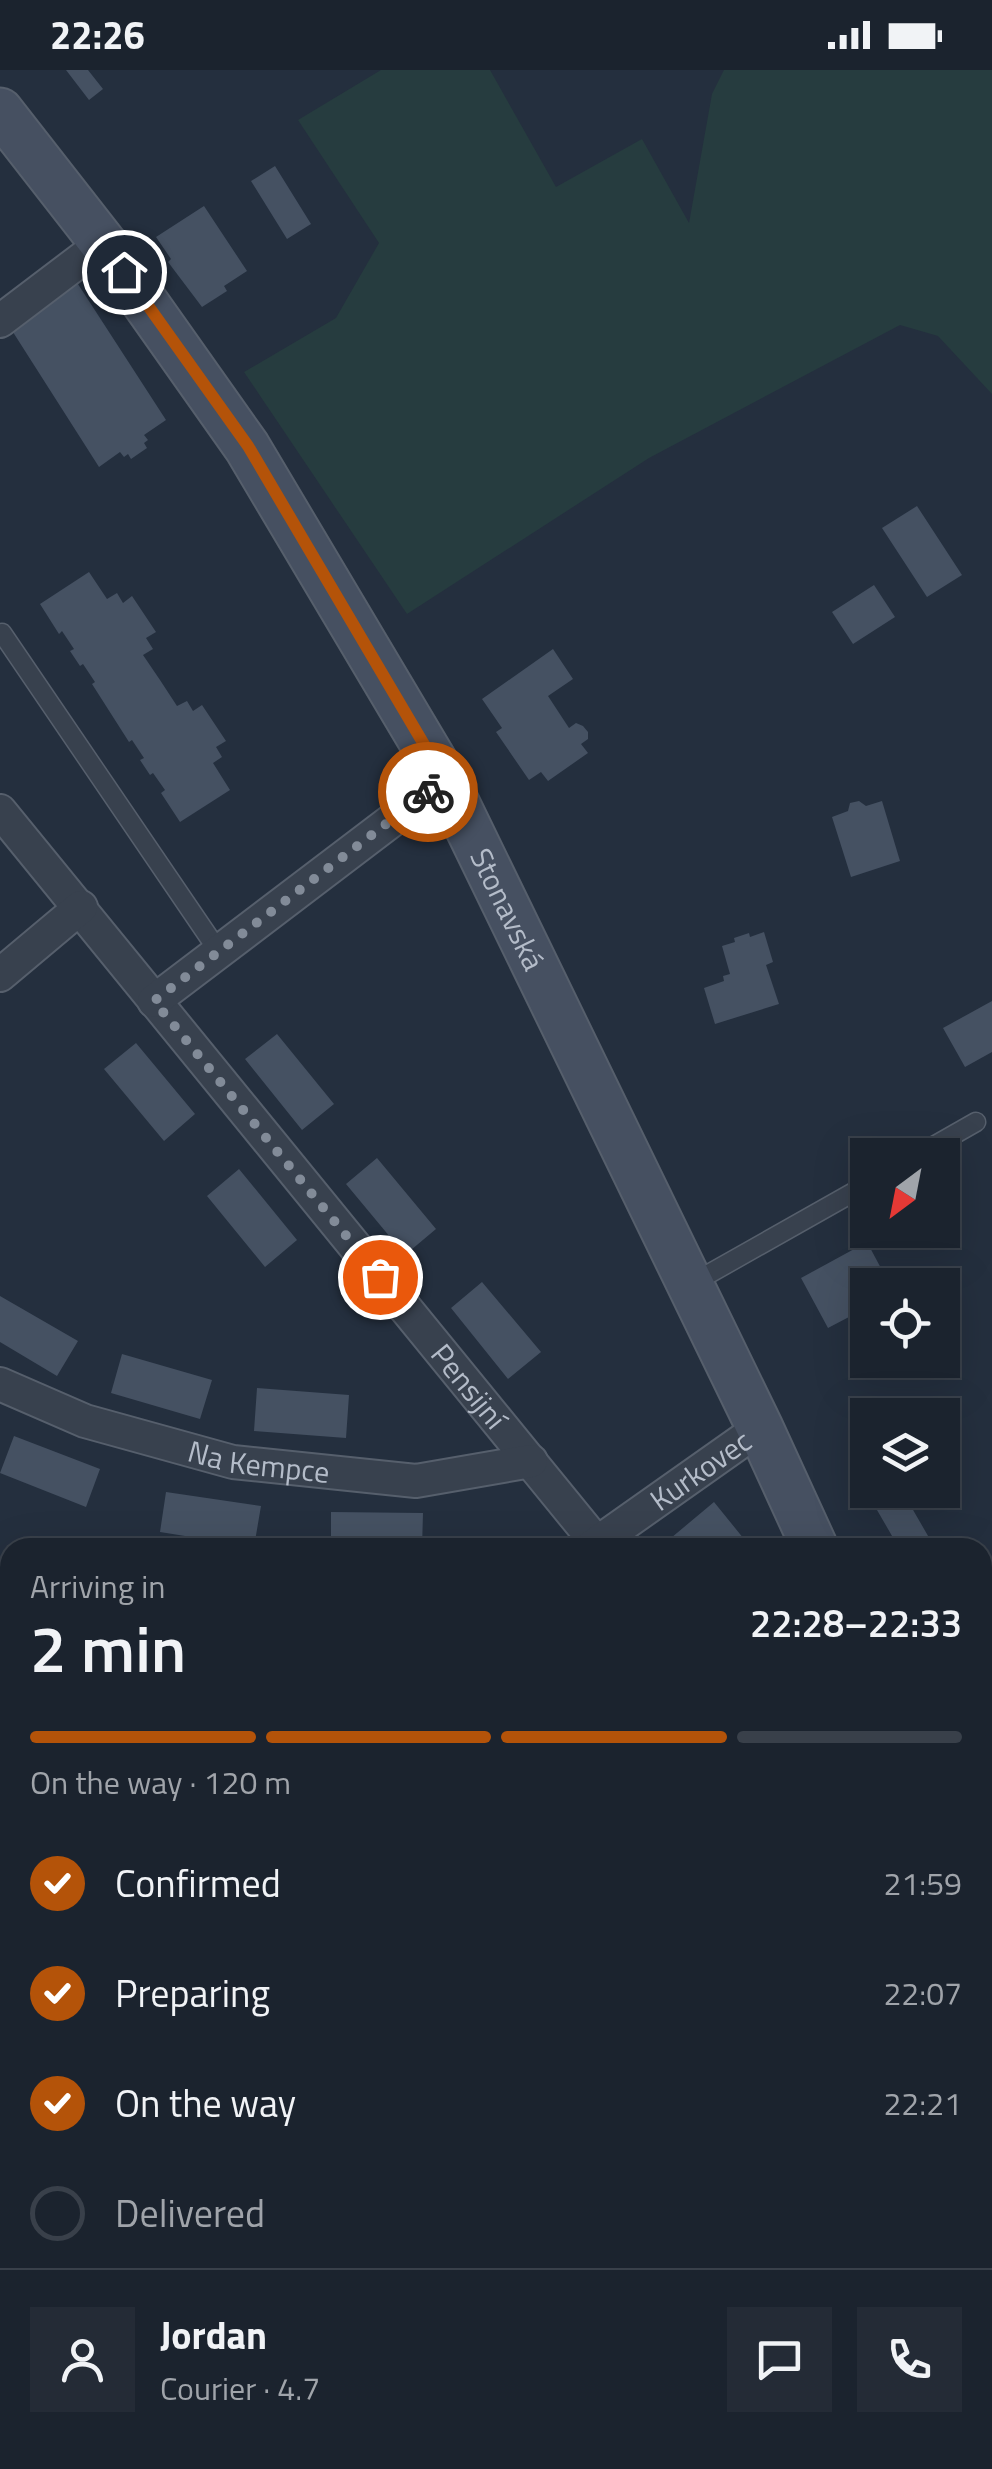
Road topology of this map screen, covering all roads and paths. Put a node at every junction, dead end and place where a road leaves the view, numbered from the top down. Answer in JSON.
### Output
{"nodes":[{"id":1,"x":0,"y":111,"type":"edge"},
{"id":2,"x":103,"y":243,"type":"junction"},
{"id":3,"x":0,"y":321,"type":"edge"},
{"id":4,"x":0,"y":634,"type":"edge"},
{"id":5,"x":445,"y":780,"type":"junction"},
{"id":6,"x":0,"y":811,"type":"edge"},
{"id":7,"x":80,"y":907,"type":"junction"},
{"id":8,"x":219,"y":952,"type":"junction"},
{"id":9,"x":0,"y":975,"type":"edge"},
{"id":10,"x":154,"y":1001,"type":"junction"},
{"id":11,"x":976,"y":1122,"type":"dead end"},
{"id":12,"x":948,"y":1138,"type":"edge"},
{"id":13,"x":850,"y":1194,"type":"edge"},
{"id":14,"x":690,"y":1285,"type":"junction"},
{"id":15,"x":0,"y":1384,"type":"edge"},
{"id":16,"x":760,"y":1428,"type":"junction"},
{"id":17,"x":531,"y":1461,"type":"junction"},
{"id":18,"x":588,"y":1538,"type":"edge"},
{"id":19,"x":603,"y":1538,"type":"edge"},
{"id":20,"x":810,"y":1538,"type":"edge"}],
"edges":[{"from":1,"to":2,"type":"main road","name":"Stonavská"},
{"from":2,"to":3,"type":"street"},
{"from":2,"to":5,"type":"main road","name":"Stonavská"},
{"from":4,"to":8,"type":"lane"},
{"from":5,"to":8,"type":"street"},
{"from":5,"to":14,"type":"main road","name":"Stonavská"},
{"from":6,"to":7,"type":"street","name":"Pensijní"},
{"from":7,"to":9,"type":"street"},
{"from":7,"to":10,"type":"street","name":"Pensijní"},
{"from":8,"to":10,"type":"street"},
{"from":10,"to":17,"type":"street","name":"Pensijní"},
{"from":11,"to":12,"type":"lane"},
{"from":13,"to":14,"type":"lane"},
{"from":14,"to":16,"type":"main road","name":"Stonavská"},
{"from":15,"to":17,"type":"street","name":"Na Kempce"},
{"from":16,"to":19,"type":"street","name":"Kurkovec"},
{"from":16,"to":20,"type":"main road","name":"Stonavská"},
{"from":17,"to":18,"type":"street","name":"Pensijní"}]}
